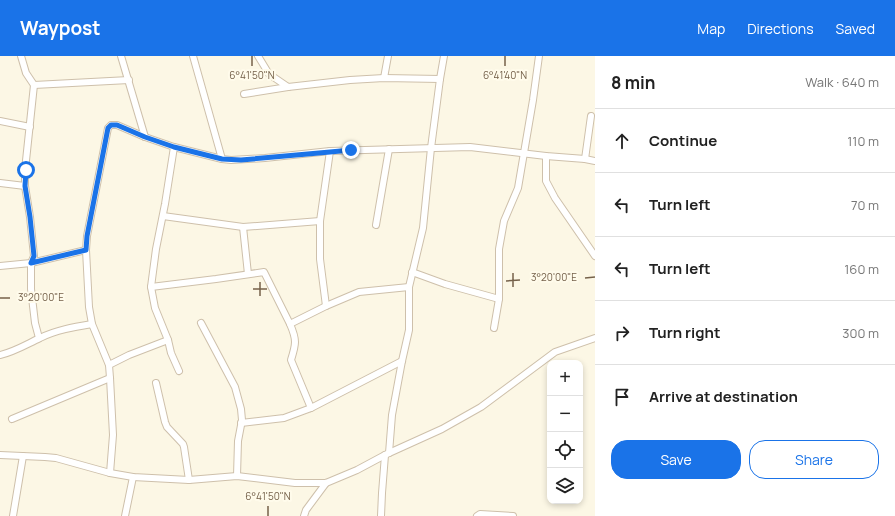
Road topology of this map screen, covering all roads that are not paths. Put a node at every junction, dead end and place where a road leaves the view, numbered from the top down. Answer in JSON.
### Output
{"nodes":[{"id":1,"x":21,"y":56,"type":"edge"},
{"id":2,"x":121,"y":56,"type":"edge"},
{"id":3,"x":193,"y":56,"type":"edge"},
{"id":4,"x":258,"y":56,"type":"edge"},
{"id":5,"x":388,"y":56,"type":"edge"},
{"id":6,"x":444,"y":56,"type":"edge"},
{"id":7,"x":539,"y":56,"type":"edge"},
{"id":8,"x":384,"y":78,"type":"junction"},
{"id":9,"x":440,"y":79,"type":"junction"},
{"id":10,"x":129,"y":80,"type":"junction"},
{"id":11,"x":34,"y":85,"type":"junction"},
{"id":12,"x":288,"y":87,"type":"junction"},
{"id":13,"x":244,"y":94,"type":"dead end"},
{"id":14,"x":591,"y":116,"type":"dead end"},
{"id":15,"x":0,"y":122,"type":"edge"},
{"id":16,"x":30,"y":127,"type":"junction"},
{"id":17,"x":145,"y":137,"type":"junction"},
{"id":18,"x":174,"y":147,"type":"junction"},
{"id":19,"x":431,"y":148,"type":"junction"},
{"id":20,"x":389,"y":149,"type":"junction"},
{"id":21,"x":330,"y":152,"type":"junction"},
{"id":22,"x":523,"y":153,"type":"junction"},
{"id":23,"x":546,"y":156,"type":"junction"},
{"id":24,"x":222,"y":159,"type":"junction"},
{"id":25,"x":585,"y":159,"type":"junction"},
{"id":26,"x":595,"y":161,"type":"edge"},
{"id":27,"x":0,"y":183,"type":"edge"},
{"id":28,"x":25,"y":186,"type":"junction"},
{"id":29,"x":163,"y":216,"type":"junction"},
{"id":30,"x":320,"y":221,"type":"junction"},
{"id":31,"x":376,"y":225,"type":"dead end"},
{"id":32,"x":243,"y":227,"type":"junction"},
{"id":33,"x":86,"y":250,"type":"junction"},
{"id":34,"x":595,"y":256,"type":"edge"},
{"id":35,"x":31,"y":263,"type":"junction"},
{"id":36,"x":0,"y":266,"type":"edge"},
{"id":37,"x":412,"y":272,"type":"junction"},
{"id":38,"x":248,"y":274,"type":"junction"},
{"id":39,"x":151,"y":287,"type":"junction"},
{"id":40,"x":408,"y":287,"type":"junction"},
{"id":41,"x":499,"y":299,"type":"junction"},
{"id":42,"x":326,"y":306,"type":"junction"},
{"id":43,"x":201,"y":323,"type":"dead end"},
{"id":44,"x":92,"y":324,"type":"junction"},
{"id":45,"x":290,"y":324,"type":"junction"},
{"id":46,"x":494,"y":328,"type":"dead end"},
{"id":47,"x":39,"y":338,"type":"junction"},
{"id":48,"x":595,"y":338,"type":"edge"},
{"id":49,"x":168,"y":340,"type":"junction"},
{"id":50,"x":0,"y":355,"type":"edge"},
{"id":51,"x":402,"y":361,"type":"junction"},
{"id":52,"x":109,"y":365,"type":"junction"},
{"id":53,"x":179,"y":371,"type":"dead end"},
{"id":54,"x":110,"y":378,"type":"junction"},
{"id":55,"x":156,"y":383,"type":"dead end"},
{"id":56,"x":311,"y":408,"type":"junction"},
{"id":57,"x":12,"y":419,"type":"dead end"},
{"id":58,"x":242,"y":423,"type":"junction"},
{"id":59,"x":387,"y":454,"type":"junction"},
{"id":60,"x":0,"y":455,"type":"edge"},
{"id":61,"x":23,"y":456,"type":"junction"},
{"id":62,"x":110,"y":473,"type":"junction"},
{"id":63,"x":237,"y":476,"type":"junction"},
{"id":64,"x":133,"y":477,"type":"junction"},
{"id":65,"x":189,"y":480,"type":"junction"},
{"id":66,"x":326,"y":483,"type":"junction"},
{"id":67,"x":13,"y":516,"type":"edge"},
{"id":68,"x":125,"y":516,"type":"edge"},
{"id":69,"x":304,"y":516,"type":"edge"},
{"id":70,"x":382,"y":516,"type":"edge"},
{"id":71,"x":477,"y":516,"type":"edge"},
{"id":72,"x":513,"y":516,"type":"edge"}],
"edges":[{"from":1,"to":11,"type":"street"},
{"from":2,"to":10,"type":"street"},
{"from":3,"to":24,"type":"street"},
{"from":4,"to":12,"type":"street"},
{"from":5,"to":8,"type":"street"},
{"from":6,"to":9,"type":"street"},
{"from":7,"to":22,"type":"street"},
{"from":8,"to":9,"type":"street"},
{"from":8,"to":12,"type":"street"},
{"from":9,"to":19,"type":"street"},
{"from":10,"to":11,"type":"street"},
{"from":10,"to":17,"type":"street"},
{"from":11,"to":16,"type":"street"},
{"from":12,"to":13,"type":"street"},
{"from":14,"to":25,"type":"street"},
{"from":15,"to":16,"type":"street"},
{"from":16,"to":28,"type":"street"},
{"from":17,"to":18,"type":"street"},
{"from":17,"to":33,"type":"street"},
{"from":18,"to":24,"type":"street"},
{"from":18,"to":29,"type":"street"},
{"from":19,"to":20,"type":"street"},
{"from":19,"to":22,"type":"street"},
{"from":19,"to":37,"type":"street"},
{"from":20,"to":21,"type":"street"},
{"from":20,"to":31,"type":"street"},
{"from":21,"to":24,"type":"street"},
{"from":21,"to":30,"type":"street"},
{"from":22,"to":23,"type":"street"},
{"from":22,"to":41,"type":"street"},
{"from":23,"to":25,"type":"street"},
{"from":23,"to":34,"type":"street"},
{"from":25,"to":26,"type":"street"},
{"from":27,"to":28,"type":"street"},
{"from":28,"to":35,"type":"street"},
{"from":29,"to":32,"type":"street"},
{"from":29,"to":39,"type":"street"},
{"from":30,"to":32,"type":"street"},
{"from":30,"to":42,"type":"street"},
{"from":32,"to":38,"type":"street"},
{"from":33,"to":35,"type":"street"},
{"from":33,"to":44,"type":"street"},
{"from":35,"to":36,"type":"street"},
{"from":35,"to":47,"type":"street"},
{"from":37,"to":40,"type":"street"},
{"from":37,"to":41,"type":"street"},
{"from":38,"to":39,"type":"street"},
{"from":38,"to":45,"type":"street"},
{"from":39,"to":49,"type":"street"},
{"from":40,"to":42,"type":"street"},
{"from":40,"to":51,"type":"street"},
{"from":41,"to":46,"type":"street"},
{"from":42,"to":45,"type":"street"},
{"from":43,"to":58,"type":"street"},
{"from":44,"to":47,"type":"street"},
{"from":44,"to":52,"type":"street"},
{"from":45,"to":56,"type":"street"},
{"from":47,"to":50,"type":"street"},
{"from":48,"to":59,"type":"street"},
{"from":49,"to":52,"type":"street"},
{"from":49,"to":53,"type":"street"},
{"from":51,"to":56,"type":"street"},
{"from":51,"to":59,"type":"street"},
{"from":52,"to":54,"type":"street"},
{"from":54,"to":57,"type":"street"},
{"from":54,"to":62,"type":"street"},
{"from":55,"to":65,"type":"street"},
{"from":56,"to":58,"type":"street"},
{"from":58,"to":63,"type":"street"},
{"from":59,"to":66,"type":"street"},
{"from":59,"to":70,"type":"street"},
{"from":60,"to":61,"type":"street"},
{"from":61,"to":62,"type":"street"},
{"from":61,"to":67,"type":"street"},
{"from":62,"to":64,"type":"street"},
{"from":63,"to":65,"type":"street"},
{"from":63,"to":66,"type":"street"},
{"from":64,"to":65,"type":"street"},
{"from":64,"to":68,"type":"street"},
{"from":66,"to":69,"type":"street"},
{"from":71,"to":72,"type":"street"}]}
